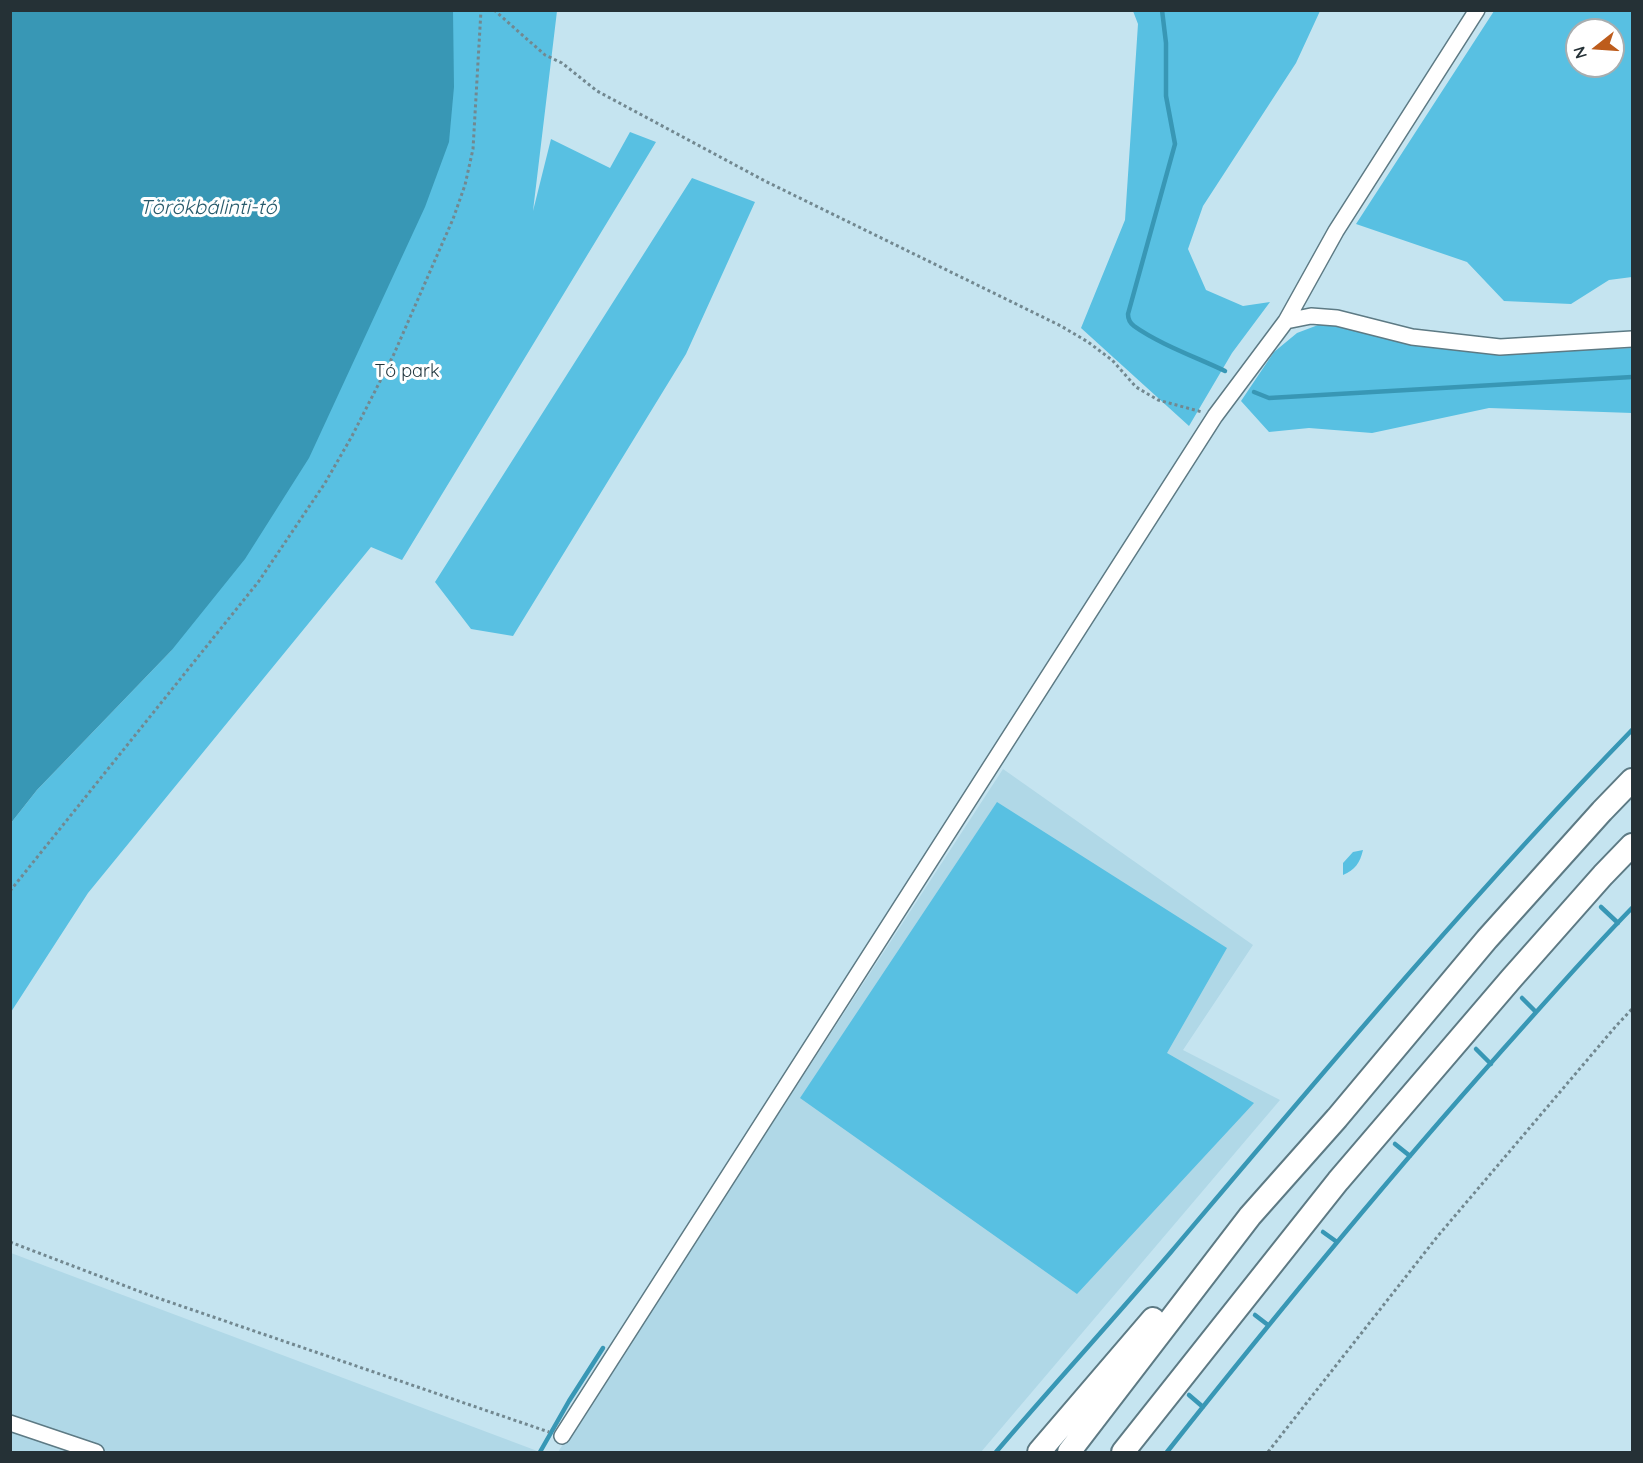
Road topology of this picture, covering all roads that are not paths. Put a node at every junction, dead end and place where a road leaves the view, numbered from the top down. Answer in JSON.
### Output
{"nodes":[{"id":1,"x":1477,"y":10,"type":"edge"},
{"id":2,"x":1286,"y":321,"type":"junction"},
{"id":3,"x":1632,"y":339,"type":"edge"},
{"id":4,"x":1632,"y":780,"type":"edge"},
{"id":5,"x":1632,"y":845,"type":"edge"},
{"id":6,"x":1250,"y":1216,"type":"junction"},
{"id":7,"x":10,"y":1423,"type":"edge"},
{"id":8,"x":555,"y":1434,"type":"road end"},
{"id":9,"x":96,"y":1452,"type":"edge"},
{"id":10,"x":1039,"y":1452,"type":"edge"},
{"id":11,"x":1069,"y":1452,"type":"edge"},
{"id":12,"x":1123,"y":1452,"type":"edge"}],
"edges":[{"from":1,"to":2,"type":"street"},
{"from":2,"to":3,"type":"street"},
{"from":2,"to":8,"type":"street"},
{"from":4,"to":6,"type":"highway"},
{"from":5,"to":12,"type":"highway"},
{"from":6,"to":10,"type":"highway"},
{"from":6,"to":11,"type":"highway"},
{"from":7,"to":9,"type":"street"}]}
